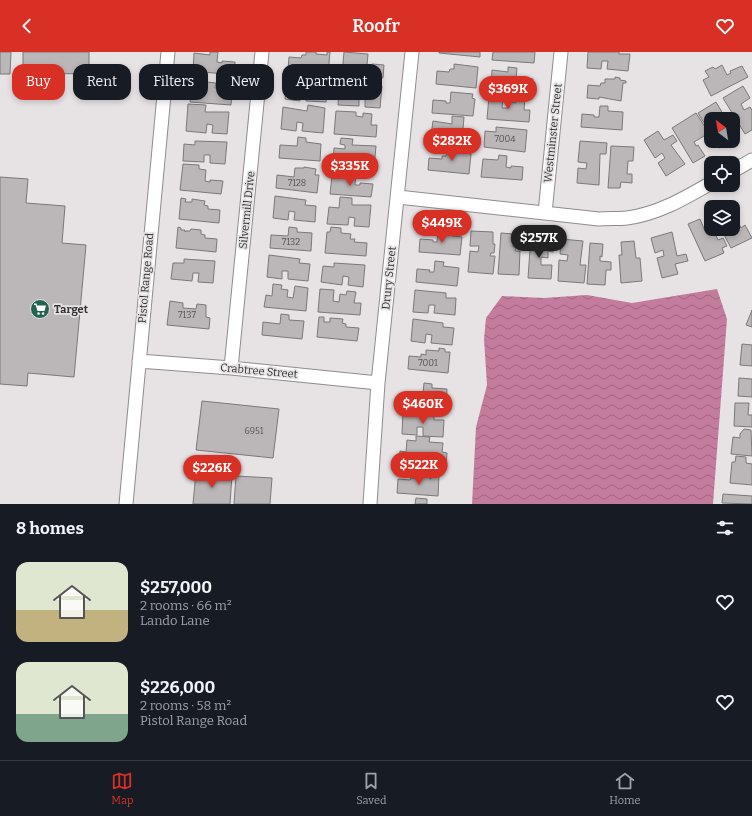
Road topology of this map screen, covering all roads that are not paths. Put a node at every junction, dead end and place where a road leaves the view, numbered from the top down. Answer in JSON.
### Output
{"nodes":[{"id":1,"x":168,"y":52,"type":"edge"},
{"id":2,"x":262,"y":52,"type":"edge"},
{"id":3,"x":412,"y":52,"type":"edge"},
{"id":4,"x":561,"y":52,"type":"edge"},
{"id":5,"x":752,"y":160,"type":"edge"},
{"id":6,"x":740,"y":167,"type":"edge"},
{"id":7,"x":704,"y":187,"type":"edge"},
{"id":8,"x":398,"y":197,"type":"junction"},
{"id":9,"x":545,"y":213,"type":"junction"},
{"id":10,"x":139,"y":361,"type":"junction"},
{"id":11,"x":231,"y":368,"type":"junction"},
{"id":12,"x":378,"y":383,"type":"junction"},
{"id":13,"x":126,"y":504,"type":"edge"},
{"id":14,"x":370,"y":504,"type":"edge"}],
"edges":[{"from":1,"to":10,"type":"street","name":"Pistol Range Road"},
{"from":2,"to":11,"type":"street","name":"Silvermill Drive"},
{"from":3,"to":8,"type":"street","name":"Drury Street"},
{"from":4,"to":9,"type":"street","name":"Westminster Street"},
{"from":5,"to":6,"type":"street"},
{"from":7,"to":9,"type":"street"},
{"from":8,"to":9,"type":"street"},
{"from":8,"to":12,"type":"street","name":"Drury Street"},
{"from":10,"to":11,"type":"street","name":"Crabtree Street"},
{"from":10,"to":13,"type":"street","name":"Pistol Range Road"},
{"from":11,"to":12,"type":"street","name":"Crabtree Street"},
{"from":12,"to":14,"type":"street","name":"Drury Street"}]}
